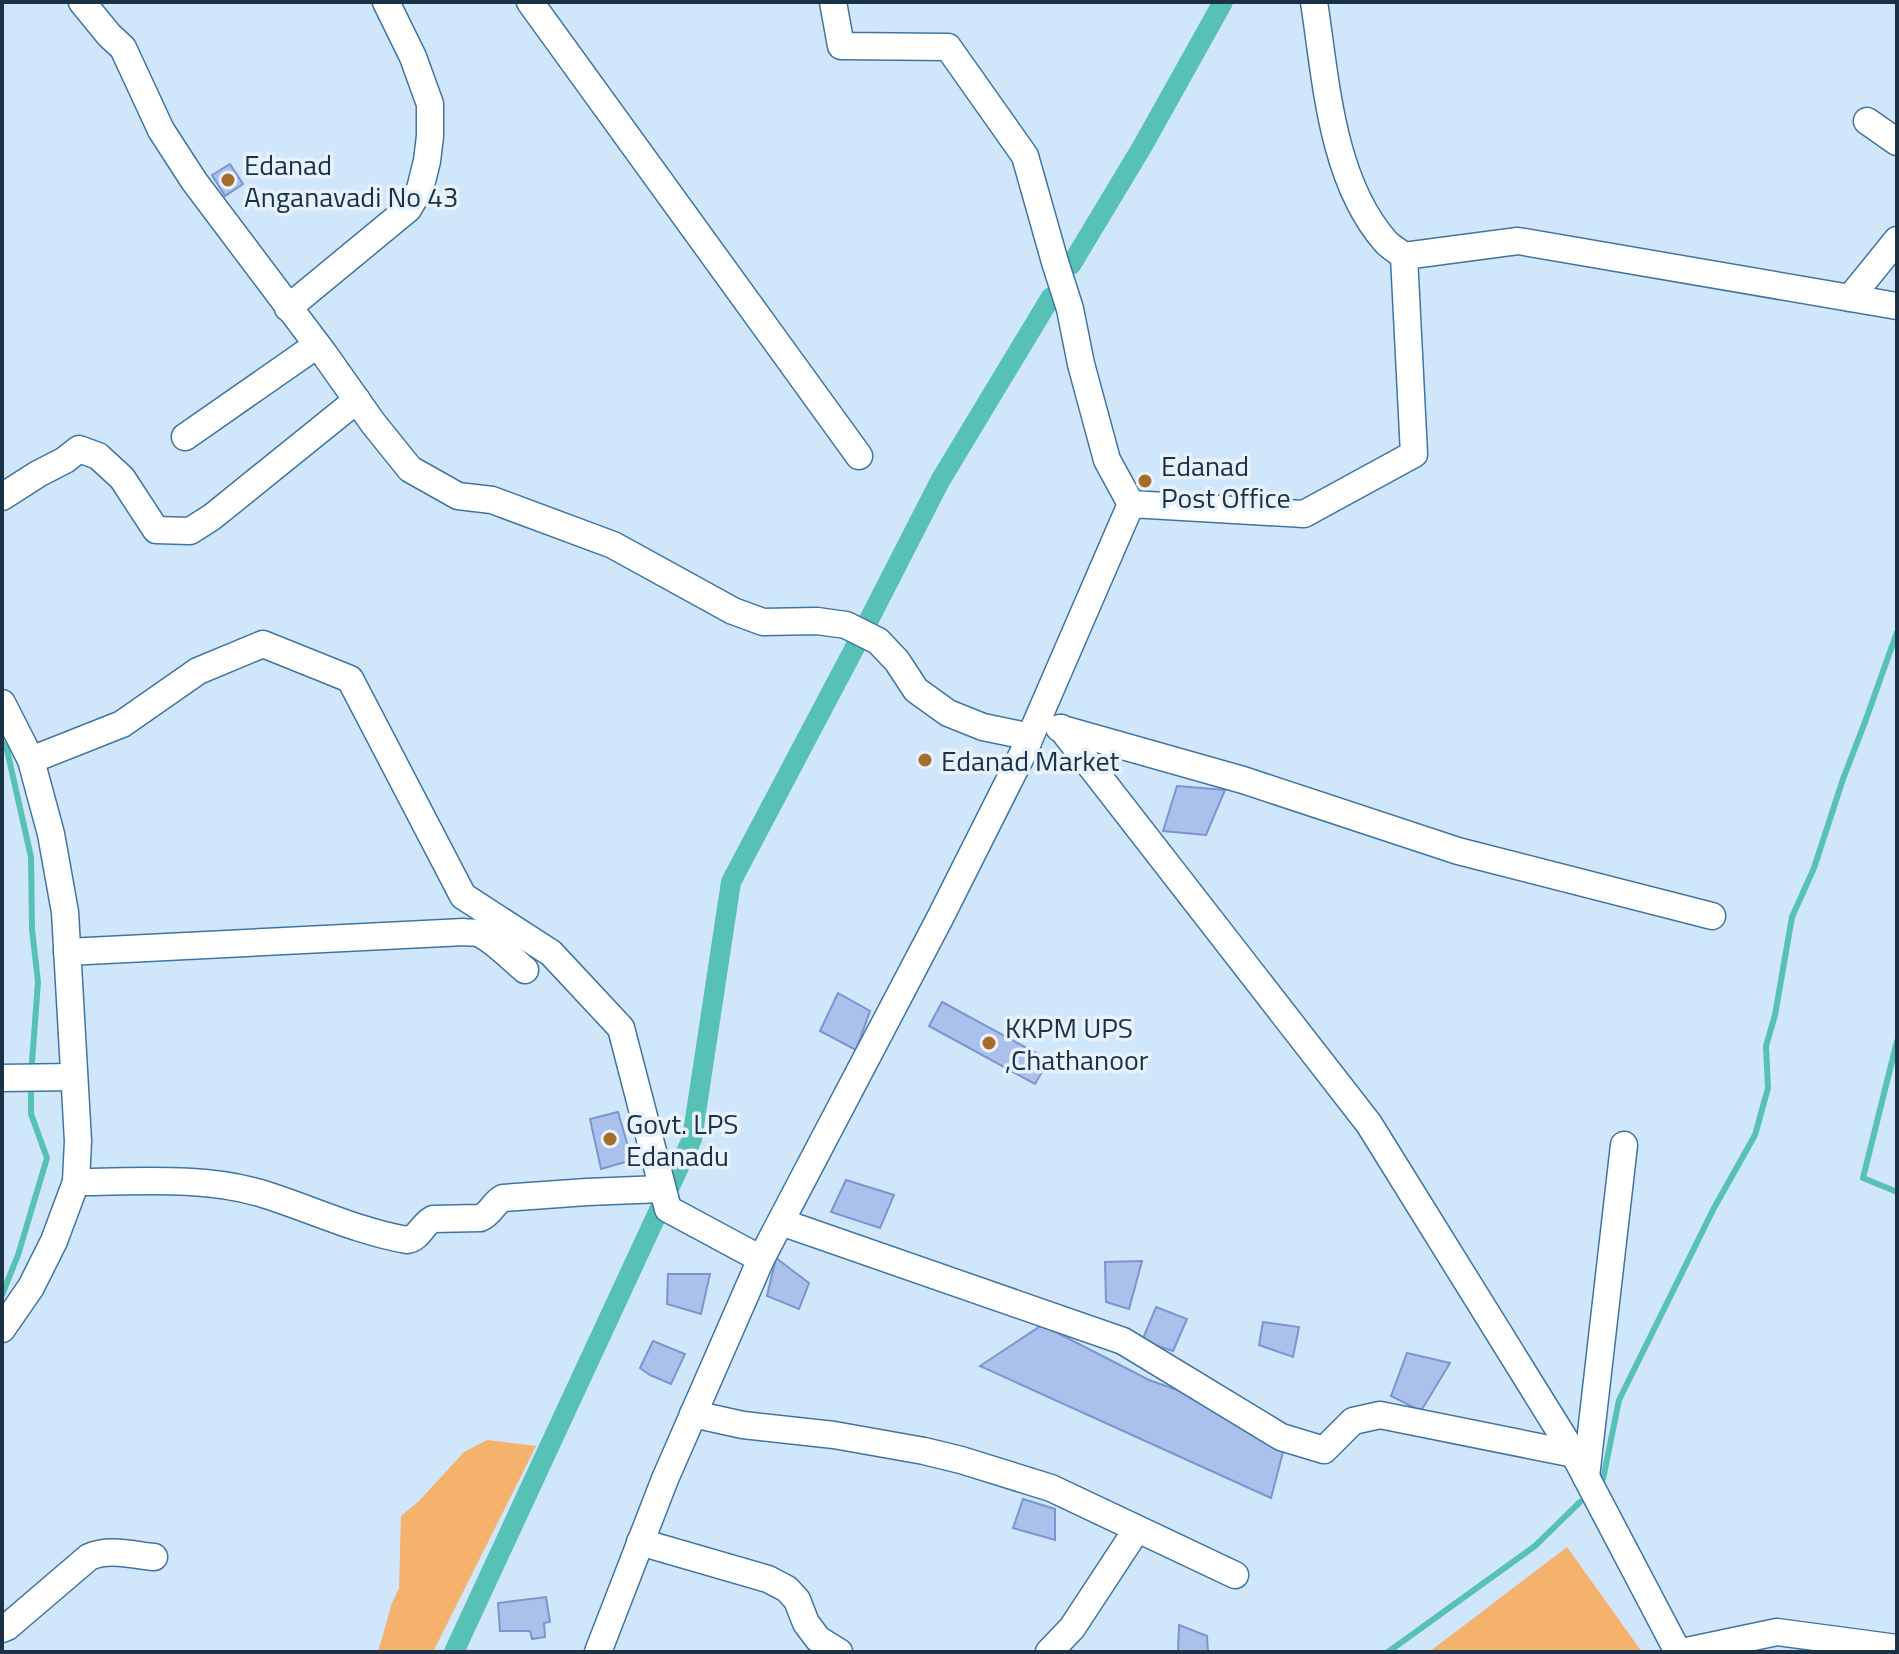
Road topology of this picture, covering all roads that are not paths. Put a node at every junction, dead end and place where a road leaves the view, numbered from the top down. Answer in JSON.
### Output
{"nodes":[{"id":1,"x":82,"y":2,"type":"edge"},
{"id":2,"x":386,"y":2,"type":"edge"},
{"id":3,"x":530,"y":2,"type":"edge"},
{"id":4,"x":833,"y":2,"type":"edge"},
{"id":5,"x":1314,"y":2,"type":"edge"},
{"id":6,"x":1867,"y":121,"type":"dead end"},
{"id":7,"x":1897,"y":142,"type":"edge"},
{"id":8,"x":1897,"y":240,"type":"edge"},
{"id":9,"x":1404,"y":256,"type":"junction"},
{"id":10,"x":1850,"y":298,"type":"junction"},
{"id":11,"x":1897,"y":306,"type":"edge"},
{"id":12,"x":288,"y":308,"type":"junction"},
{"id":13,"x":317,"y":345,"type":"junction"},
{"id":14,"x":357,"y":400,"type":"junction"},
{"id":15,"x":185,"y":437,"type":"dead end"},
{"id":16,"x":859,"y":456,"type":"dead end"},
{"id":17,"x":2,"y":497,"type":"edge"},
{"id":18,"x":1131,"y":504,"type":"junction"},
{"id":19,"x":2,"y":703,"type":"edge"},
{"id":20,"x":1042,"y":731,"type":"junction"},
{"id":21,"x":31,"y":760,"type":"junction"},
{"id":22,"x":1712,"y":916,"type":"dead end"},
{"id":23,"x":67,"y":952,"type":"junction"},
{"id":24,"x":525,"y":970,"type":"dead end"},
{"id":25,"x":74,"y":1077,"type":"junction"},
{"id":26,"x":2,"y":1078,"type":"edge"},
{"id":27,"x":1624,"y":1145,"type":"dead end"},
{"id":28,"x":76,"y":1182,"type":"junction"},
{"id":29,"x":662,"y":1189,"type":"junction"},
{"id":30,"x":781,"y":1222,"type":"junction"},
{"id":31,"x":761,"y":1259,"type":"junction"},
{"id":32,"x":2,"y":1329,"type":"edge"},
{"id":33,"x":693,"y":1414,"type":"junction"},
{"id":34,"x":1580,"y":1466,"type":"junction"},
{"id":35,"x":1137,"y":1529,"type":"junction"},
{"id":36,"x":640,"y":1542,"type":"junction"},
{"id":37,"x":154,"y":1557,"type":"dead end"},
{"id":38,"x":1235,"y":1575,"type":"dead end"},
{"id":39,"x":2,"y":1629,"type":"edge"},
{"id":40,"x":1897,"y":1648,"type":"edge"},
{"id":41,"x":598,"y":1652,"type":"edge"},
{"id":42,"x":839,"y":1652,"type":"edge"},
{"id":43,"x":1049,"y":1652,"type":"edge"},
{"id":44,"x":1680,"y":1652,"type":"edge"}],
"edges":[{"from":1,"to":12,"type":"street"},
{"from":2,"to":12,"type":"street"},
{"from":3,"to":16,"type":"street"},
{"from":4,"to":18,"type":"street"},
{"from":5,"to":9,"type":"street"},
{"from":6,"to":7,"type":"street"},
{"from":8,"to":10,"type":"street"},
{"from":9,"to":10,"type":"street"},
{"from":9,"to":18,"type":"street"},
{"from":10,"to":11,"type":"street"},
{"from":12,"to":13,"type":"street"},
{"from":13,"to":14,"type":"street"},
{"from":13,"to":15,"type":"street"},
{"from":14,"to":17,"type":"street"},
{"from":14,"to":20,"type":"street"},
{"from":18,"to":20,"type":"street"},
{"from":19,"to":21,"type":"street"},
{"from":20,"to":22,"type":"street"},
{"from":20,"to":30,"type":"street"},
{"from":20,"to":34,"type":"street"},
{"from":21,"to":23,"type":"street"},
{"from":21,"to":29,"type":"street"},
{"from":23,"to":24,"type":"street"},
{"from":23,"to":25,"type":"street"},
{"from":25,"to":26,"type":"street"},
{"from":25,"to":28,"type":"street"},
{"from":27,"to":34,"type":"street"},
{"from":28,"to":29,"type":"street"},
{"from":28,"to":32,"type":"street"},
{"from":29,"to":31,"type":"street"},
{"from":30,"to":31,"type":"street"},
{"from":30,"to":34,"type":"street"},
{"from":31,"to":33,"type":"street"},
{"from":33,"to":35,"type":"street"},
{"from":33,"to":36,"type":"street"},
{"from":34,"to":44,"type":"street"},
{"from":35,"to":38,"type":"street"},
{"from":35,"to":43,"type":"street"},
{"from":36,"to":41,"type":"street"},
{"from":36,"to":42,"type":"street"},
{"from":37,"to":39,"type":"street"},
{"from":40,"to":44,"type":"street"}]}
